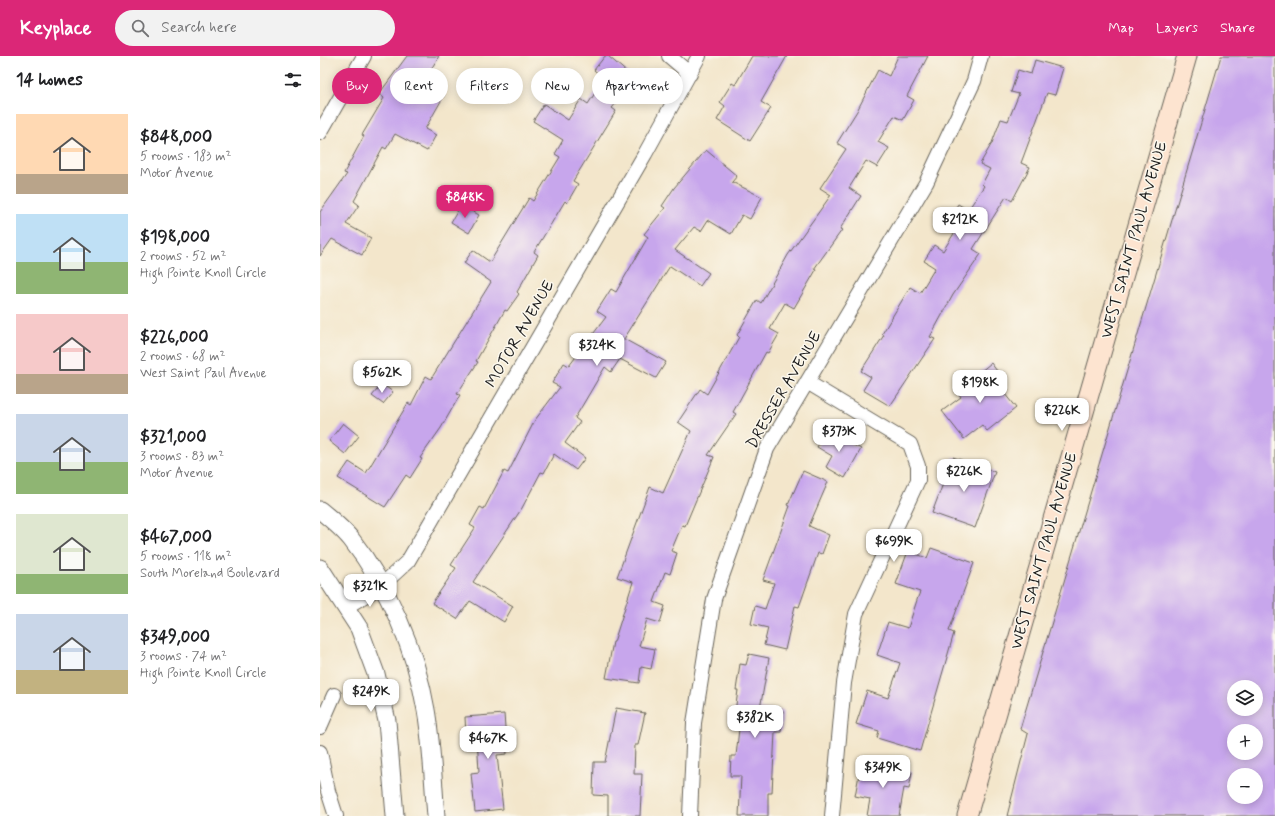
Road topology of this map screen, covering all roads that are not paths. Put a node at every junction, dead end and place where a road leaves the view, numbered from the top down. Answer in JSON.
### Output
{"nodes":[{"id":1,"x":364,"y":56,"type":"edge"},
{"id":2,"x":669,"y":56,"type":"edge"},
{"id":3,"x":699,"y":56,"type":"edge"},
{"id":4,"x":981,"y":56,"type":"edge"},
{"id":5,"x":1187,"y":56,"type":"edge"},
{"id":6,"x":690,"y":74,"type":"junction"},
{"id":7,"x":320,"y":133,"type":"edge"},
{"id":8,"x":807,"y":382,"type":"junction"},
{"id":9,"x":320,"y":510,"type":"edge"},
{"id":10,"x":320,"y":568,"type":"edge"},
{"id":11,"x":381,"y":586,"type":"junction"},
{"id":12,"x":346,"y":607,"type":"junction"},
{"id":13,"x":334,"y":695,"type":"dead end"},
{"id":14,"x":320,"y":727,"type":"edge"},
{"id":15,"x":320,"y":752,"type":"edge"},
{"id":16,"x":336,"y":816,"type":"edge"},
{"id":17,"x":395,"y":816,"type":"edge"},
{"id":18,"x":436,"y":816,"type":"edge"},
{"id":19,"x":690,"y":816,"type":"edge"},
{"id":20,"x":832,"y":816,"type":"edge"},
{"id":21,"x":968,"y":816,"type":"edge"}],
"edges":[{"from":1,"to":7,"type":"street"},
{"from":2,"to":6,"type":"street"},
{"from":3,"to":6,"type":"street","name":"MOTOR AVENUE"},
{"from":4,"to":8,"type":"street","name":"DRESSER AVENUE"},
{"from":5,"to":21,"type":"main road","name":"WEST SAINT PAUL AVENUE"},
{"from":6,"to":11,"type":"street","name":"MOTOR AVENUE"},
{"from":8,"to":19,"type":"street","name":"DRESSER AVENUE"},
{"from":8,"to":20,"type":"street"},
{"from":9,"to":11,"type":"street"},
{"from":10,"to":12,"type":"street"},
{"from":11,"to":12,"type":"street","name":"MOTOR AVENUE"},
{"from":11,"to":18,"type":"street"},
{"from":12,"to":17,"type":"street"},
{"from":13,"to":14,"type":"street"},
{"from":15,"to":16,"type":"street"}]}
